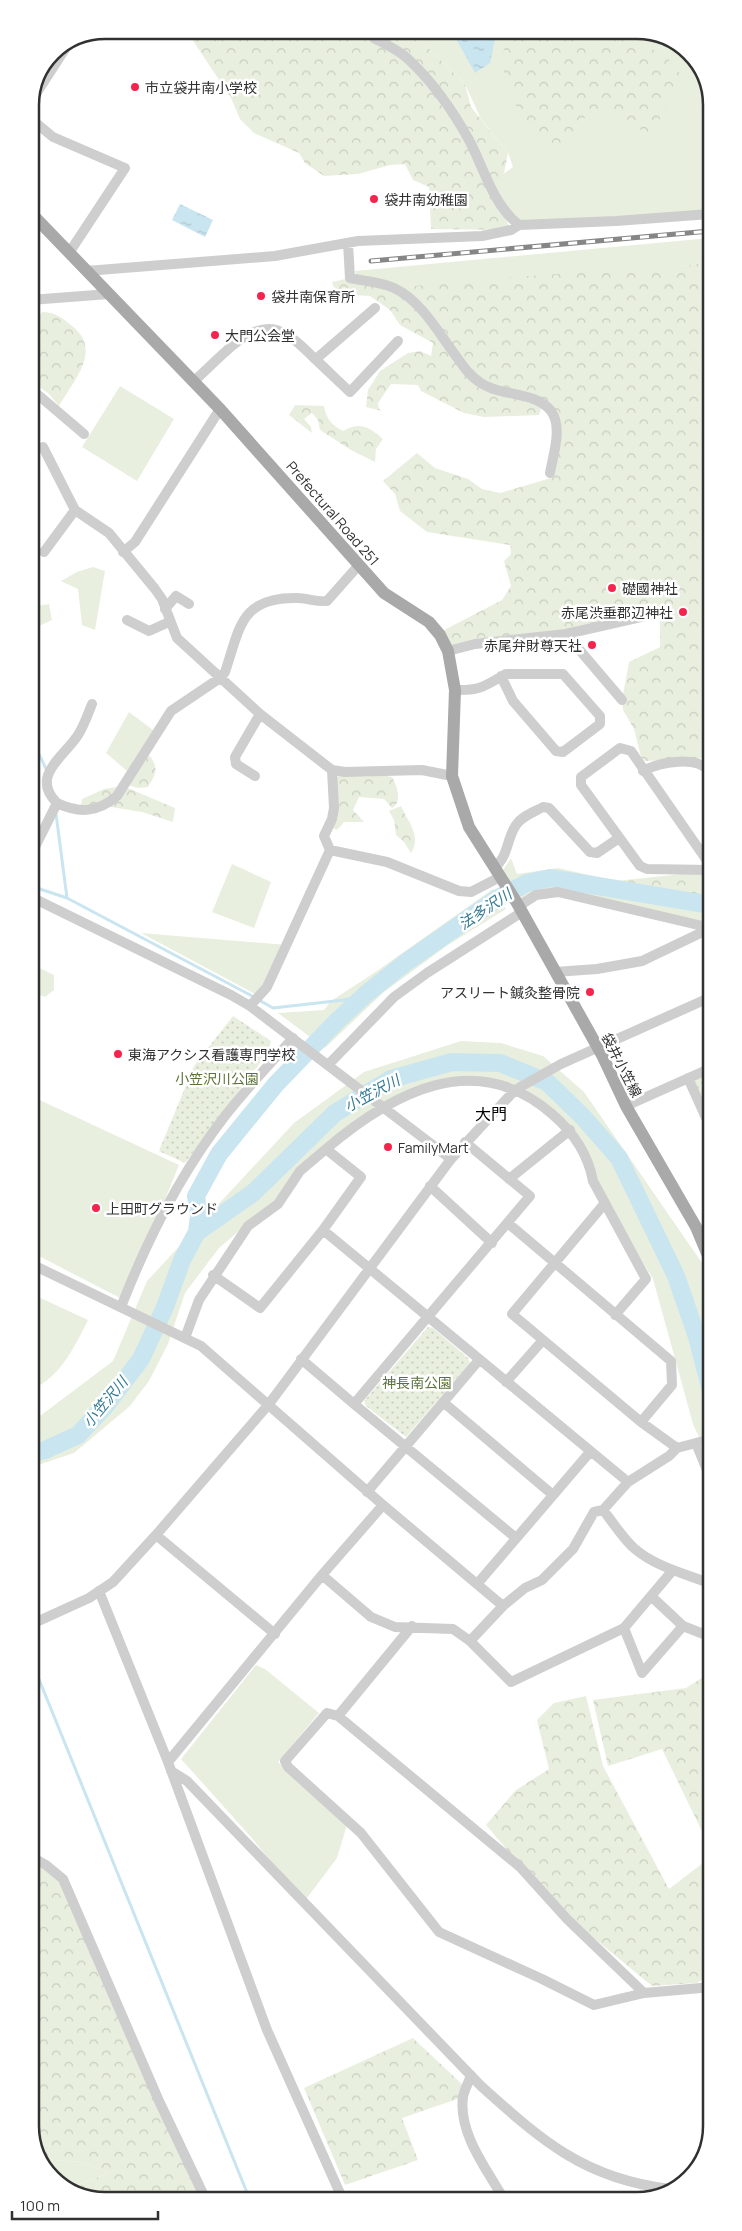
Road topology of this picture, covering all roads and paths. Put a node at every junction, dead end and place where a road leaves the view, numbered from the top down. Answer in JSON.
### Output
{"nodes":[{"id":1,"x":376,"y":39,"type":"edge"},
{"id":2,"x":59,"y":57,"type":"edge"},
{"id":3,"x":46,"y":77,"type":"edge"},
{"id":4,"x":39,"y":125,"type":"edge"},
{"id":5,"x":703,"y":215,"type":"edge"},
{"id":6,"x":39,"y":221,"type":"edge"},
{"id":7,"x":519,"y":225,"type":"junction"},
{"id":8,"x":348,"y":243,"type":"junction"},
{"id":9,"x":69,"y":253,"type":"junction"},
{"id":10,"x":86,"y":271,"type":"junction"},
{"id":11,"x":109,"y":294,"type":"junction"},
{"id":12,"x":39,"y":299,"type":"edge"},
{"id":13,"x":375,"y":308,"type":"dead end"},
{"id":14,"x":398,"y":341,"type":"dead end"},
{"id":15,"x":316,"y":359,"type":"junction"},
{"id":16,"x":193,"y":382,"type":"junction"},
{"id":17,"x":39,"y":396,"type":"edge"},
{"id":18,"x":220,"y":410,"type":"junction"},
{"id":19,"x":84,"y":434,"type":"dead end"},
{"id":20,"x":44,"y":447,"type":"dead end"},
{"id":21,"x":550,"y":474,"type":"dead end"},
{"id":22,"x":75,"y":510,"type":"junction"},
{"id":23,"x":44,"y":552,"type":"dead end"},
{"id":24,"x":123,"y":552,"type":"junction"},
{"id":25,"x":358,"y":566,"type":"junction"},
{"id":26,"x":189,"y":604,"type":"dead end"},
{"id":27,"x":165,"y":609,"type":"junction"},
{"id":28,"x":654,"y":614,"type":"dead end"},
{"id":29,"x":127,"y":620,"type":"dead end"},
{"id":30,"x":169,"y":622,"type":"junction"},
{"id":31,"x":566,"y":634,"type":"junction"},
{"id":32,"x":448,"y":650,"type":"junction"},
{"id":33,"x":502,"y":676,"type":"junction"},
{"id":34,"x":220,"y":678,"type":"junction"},
{"id":35,"x":455,"y":690,"type":"junction"},
{"id":36,"x":622,"y":700,"type":"dead end"},
{"id":37,"x":92,"y":704,"type":"dead end"},
{"id":38,"x":260,"y":714,"type":"junction"},
{"id":39,"x":703,"y":767,"type":"edge"},
{"id":40,"x":332,"y":770,"type":"junction"},
{"id":41,"x":643,"y":771,"type":"junction"},
{"id":42,"x":256,"y":776,"type":"dead end"},
{"id":43,"x":452,"y":776,"type":"junction"},
{"id":44,"x":57,"y":803,"type":"junction"},
{"id":45,"x":619,"y":838,"type":"junction"},
{"id":46,"x":39,"y":839,"type":"edge"},
{"id":47,"x":330,"y":850,"type":"junction"},
{"id":48,"x":703,"y":855,"type":"edge"},
{"id":49,"x":703,"y":870,"type":"edge"},
{"id":50,"x":499,"y":876,"type":"junction"},
{"id":51,"x":39,"y":901,"type":"edge"},
{"id":52,"x":519,"y":907,"type":"junction"},
{"id":53,"x":703,"y":926,"type":"edge"},
{"id":54,"x":703,"y":931,"type":"edge"},
{"id":55,"x":555,"y":972,"type":"junction"},
{"id":56,"x":703,"y":1001,"type":"edge"},
{"id":57,"x":250,"y":1006,"type":"junction"},
{"id":58,"x":295,"y":1040,"type":"junction"},
{"id":59,"x":597,"y":1049,"type":"junction"},
{"id":60,"x":324,"y":1062,"type":"junction"},
{"id":61,"x":703,"y":1071,"type":"edge"},
{"id":62,"x":688,"y":1078,"type":"junction"},
{"id":63,"x":517,"y":1089,"type":"junction"},
{"id":64,"x":380,"y":1106,"type":"junction"},
{"id":65,"x":626,"y":1106,"type":"junction"},
{"id":66,"x":703,"y":1112,"type":"edge"},
{"id":67,"x":570,"y":1130,"type":"junction"},
{"id":68,"x":465,"y":1142,"type":"junction"},
{"id":69,"x":326,"y":1149,"type":"junction"},
{"id":70,"x":450,"y":1159,"type":"junction"},
{"id":71,"x":509,"y":1180,"type":"junction"},
{"id":72,"x":430,"y":1186,"type":"junction"},
{"id":73,"x":605,"y":1203,"type":"junction"},
{"id":74,"x":508,"y":1224,"type":"junction"},
{"id":75,"x":323,"y":1230,"type":"junction"},
{"id":76,"x":492,"y":1242,"type":"junction"},
{"id":77,"x":703,"y":1243,"type":"edge"},
{"id":78,"x":554,"y":1263,"type":"junction"},
{"id":79,"x":39,"y":1267,"type":"edge"},
{"id":80,"x":369,"y":1267,"type":"junction"},
{"id":81,"x":214,"y":1275,"type":"junction"},
{"id":82,"x":123,"y":1308,"type":"junction"},
{"id":83,"x":615,"y":1315,"type":"junction"},
{"id":84,"x":428,"y":1319,"type":"junction"},
{"id":85,"x":185,"y":1338,"type":"junction"},
{"id":86,"x":543,"y":1340,"type":"junction"},
{"id":87,"x":301,"y":1359,"type":"junction"},
{"id":88,"x":479,"y":1360,"type":"junction"},
{"id":89,"x":506,"y":1382,"type":"junction"},
{"id":90,"x":443,"y":1402,"type":"junction"},
{"id":91,"x":269,"y":1404,"type":"junction"},
{"id":92,"x":354,"y":1404,"type":"junction"},
{"id":93,"x":641,"y":1422,"type":"junction"},
{"id":94,"x":703,"y":1441,"type":"edge"},
{"id":95,"x":698,"y":1443,"type":"junction"},
{"id":96,"x":406,"y":1446,"type":"junction"},
{"id":97,"x":677,"y":1448,"type":"junction"},
{"id":98,"x":590,"y":1452,"type":"junction"},
{"id":99,"x":703,"y":1457,"type":"edge"},
{"id":100,"x":628,"y":1482,"type":"junction"},
{"id":101,"x":367,"y":1492,"type":"junction"},
{"id":102,"x":553,"y":1495,"type":"junction"},
{"id":103,"x":383,"y":1505,"type":"junction"},
{"id":104,"x":603,"y":1510,"type":"junction"},
{"id":105,"x":156,"y":1535,"type":"junction"},
{"id":106,"x":516,"y":1538,"type":"junction"},
{"id":107,"x":672,"y":1570,"type":"junction"},
{"id":108,"x":322,"y":1575,"type":"junction"},
{"id":109,"x":703,"y":1581,"type":"edge"},
{"id":110,"x":478,"y":1583,"type":"junction"},
{"id":111,"x":99,"y":1591,"type":"junction"},
{"id":112,"x":652,"y":1597,"type":"junction"},
{"id":113,"x":503,"y":1606,"type":"junction"},
{"id":114,"x":39,"y":1621,"type":"edge"},
{"id":115,"x":412,"y":1626,"type":"junction"},
{"id":116,"x":683,"y":1626,"type":"junction"},
{"id":117,"x":624,"y":1628,"type":"junction"},
{"id":118,"x":274,"y":1634,"type":"junction"},
{"id":119,"x":703,"y":1634,"type":"edge"},
{"id":120,"x":470,"y":1641,"type":"junction"},
{"id":121,"x":338,"y":1716,"type":"junction"},
{"id":122,"x":170,"y":1766,"type":"junction"},
{"id":123,"x":39,"y":1861,"type":"edge"},
{"id":124,"x":703,"y":1989,"type":"edge"},
{"id":125,"x":644,"y":1994,"type":"junction"},
{"id":126,"x":471,"y":2075,"type":"junction"},
{"id":127,"x":659,"y":2188,"type":"edge"},
{"id":128,"x":202,"y":2192,"type":"edge"},
{"id":129,"x":339,"y":2192,"type":"edge"},
{"id":130,"x":500,"y":2192,"type":"edge"}],
"edges":[{"from":1,"to":7,"type":"street"},
{"from":2,"to":3,"type":"street"},
{"from":4,"to":9,"type":"street"},
{"from":5,"to":7,"type":"street"},
{"from":6,"to":9,"type":"main road","name":"Prefectural Road 251"},
{"from":7,"to":8,"type":"street"},
{"from":8,"to":10,"type":"street"},
{"from":8,"to":21,"type":"street"},
{"from":9,"to":10,"type":"main road","name":"Prefectural Road 251"},
{"from":10,"to":11,"type":"main road","name":"Prefectural Road 251"},
{"from":11,"to":12,"type":"street"},
{"from":11,"to":16,"type":"main road","name":"Prefectural Road 251"},
{"from":13,"to":15,"type":"street"},
{"from":14,"to":15,"type":"street"},
{"from":15,"to":16,"type":"street"},
{"from":16,"to":18,"type":"main road","name":"Prefectural Road 251"},
{"from":17,"to":19,"type":"street"},
{"from":18,"to":24,"type":"street"},
{"from":18,"to":25,"type":"main road","name":"Prefectural Road 251"},
{"from":20,"to":22,"type":"street"},
{"from":22,"to":23,"type":"street"},
{"from":22,"to":24,"type":"street"},
{"from":24,"to":27,"type":"street"},
{"from":25,"to":32,"type":"main road","name":"Prefectural Road 251"},
{"from":25,"to":34,"type":"street"},
{"from":26,"to":27,"type":"street"},
{"from":27,"to":30,"type":"street"},
{"from":28,"to":31,"type":"street"},
{"from":29,"to":30,"type":"street"},
{"from":30,"to":34,"type":"street"},
{"from":31,"to":32,"type":"street"},
{"from":31,"to":36,"type":"street"},
{"from":32,"to":35,"type":"main road","name":"Prefectural Road 251"},
{"from":33,"to":33,"type":"street"},
{"from":33,"to":35,"type":"street"},
{"from":34,"to":38,"type":"street"},
{"from":34,"to":44,"type":"street"},
{"from":35,"to":43,"type":"main road","name":"Prefectural Road 251"},
{"from":37,"to":44,"type":"street"},
{"from":38,"to":40,"type":"street"},
{"from":38,"to":42,"type":"street"},
{"from":39,"to":41,"type":"street"},
{"from":40,"to":43,"type":"street"},
{"from":40,"to":47,"type":"street"},
{"from":41,"to":45,"type":"street"},
{"from":41,"to":48,"type":"street"},
{"from":43,"to":50,"type":"main road","name":"Prefectural Road 251"},
{"from":44,"to":46,"type":"street"},
{"from":45,"to":49,"type":"street"},
{"from":45,"to":50,"type":"street"},
{"from":47,"to":50,"type":"street"},
{"from":47,"to":57,"type":"street"},
{"from":50,"to":52,"type":"main road","name":"袋井小笠線"},
{"from":51,"to":57,"type":"street"},
{"from":52,"to":53,"type":"street"},
{"from":52,"to":55,"type":"main road","name":"袋井小笠線"},
{"from":52,"to":60,"type":"street"},
{"from":54,"to":55,"type":"street"},
{"from":55,"to":59,"type":"main road","name":"袋井小笠線"},
{"from":56,"to":59,"type":"street"},
{"from":57,"to":58,"type":"street"},
{"from":58,"to":60,"type":"street"},
{"from":58,"to":82,"type":"street"},
{"from":59,"to":63,"type":"street"},
{"from":59,"to":65,"type":"main road","name":"袋井小笠線"},
{"from":60,"to":64,"type":"street"},
{"from":61,"to":62,"type":"street"},
{"from":62,"to":65,"type":"street"},
{"from":62,"to":66,"type":"street"},
{"from":63,"to":64,"type":"street"},
{"from":63,"to":67,"type":"street"},
{"from":63,"to":68,"type":"street"},
{"from":64,"to":69,"type":"street"},
{"from":64,"to":70,"type":"street"},
{"from":65,"to":77,"type":"main road","name":"袋井小笠線"},
{"from":67,"to":71,"type":"street"},
{"from":67,"to":73,"type":"street"},
{"from":68,"to":70,"type":"street"},
{"from":68,"to":71,"type":"street"},
{"from":69,"to":75,"type":"street"},
{"from":69,"to":81,"type":"street"},
{"from":70,"to":72,"type":"street"},
{"from":71,"to":74,"type":"street"},
{"from":72,"to":76,"type":"street"},
{"from":72,"to":80,"type":"street"},
{"from":73,"to":78,"type":"street"},
{"from":73,"to":83,"type":"street"},
{"from":74,"to":76,"type":"street"},
{"from":74,"to":78,"type":"street"},
{"from":75,"to":80,"type":"street"},
{"from":75,"to":81,"type":"street"},
{"from":76,"to":84,"type":"street"},
{"from":78,"to":83,"type":"street"},
{"from":78,"to":86,"type":"street"},
{"from":79,"to":82,"type":"street"},
{"from":80,"to":84,"type":"street"},
{"from":80,"to":87,"type":"street"},
{"from":81,"to":85,"type":"street"},
{"from":82,"to":85,"type":"street"},
{"from":83,"to":93,"type":"street"},
{"from":84,"to":88,"type":"street"},
{"from":84,"to":92,"type":"street"},
{"from":85,"to":91,"type":"street"},
{"from":86,"to":89,"type":"street"},
{"from":86,"to":93,"type":"street"},
{"from":87,"to":91,"type":"street"},
{"from":87,"to":92,"type":"street"},
{"from":88,"to":89,"type":"street"},
{"from":88,"to":90,"type":"street"},
{"from":89,"to":98,"type":"street"},
{"from":90,"to":96,"type":"street"},
{"from":90,"to":102,"type":"street"},
{"from":91,"to":101,"type":"street"},
{"from":91,"to":105,"type":"street"},
{"from":92,"to":96,"type":"street"},
{"from":93,"to":97,"type":"street"},
{"from":94,"to":95,"type":"street"},
{"from":95,"to":97,"type":"street"},
{"from":95,"to":99,"type":"street"},
{"from":96,"to":101,"type":"street"},
{"from":96,"to":106,"type":"street"},
{"from":97,"to":100,"type":"street"},
{"from":98,"to":100,"type":"street"},
{"from":98,"to":102,"type":"street"},
{"from":100,"to":104,"type":"street"},
{"from":101,"to":103,"type":"street"},
{"from":102,"to":106,"type":"street"},
{"from":103,"to":108,"type":"street"},
{"from":103,"to":110,"type":"street"},
{"from":104,"to":107,"type":"street"},
{"from":104,"to":113,"type":"street"},
{"from":105,"to":111,"type":"street"},
{"from":105,"to":118,"type":"street"},
{"from":106,"to":110,"type":"street"},
{"from":107,"to":109,"type":"street"},
{"from":107,"to":112,"type":"street"},
{"from":108,"to":115,"type":"street"},
{"from":108,"to":118,"type":"street"},
{"from":110,"to":113,"type":"street"},
{"from":111,"to":114,"type":"street"},
{"from":111,"to":122,"type":"street"},
{"from":112,"to":116,"type":"street"},
{"from":112,"to":117,"type":"street"},
{"from":113,"to":120,"type":"street"},
{"from":115,"to":120,"type":"street"},
{"from":115,"to":121,"type":"street"},
{"from":116,"to":117,"type":"street"},
{"from":116,"to":119,"type":"street"},
{"from":117,"to":120,"type":"street"},
{"from":118,"to":122,"type":"street"},
{"from":121,"to":125,"type":"street"},
{"from":121,"to":125,"type":"street"},
{"from":122,"to":126,"type":"street"},
{"from":122,"to":129,"type":"street"},
{"from":123,"to":128,"type":"street"},
{"from":124,"to":125,"type":"street"},
{"from":126,"to":127,"type":"street"},
{"from":126,"to":130,"type":"street"}]}
